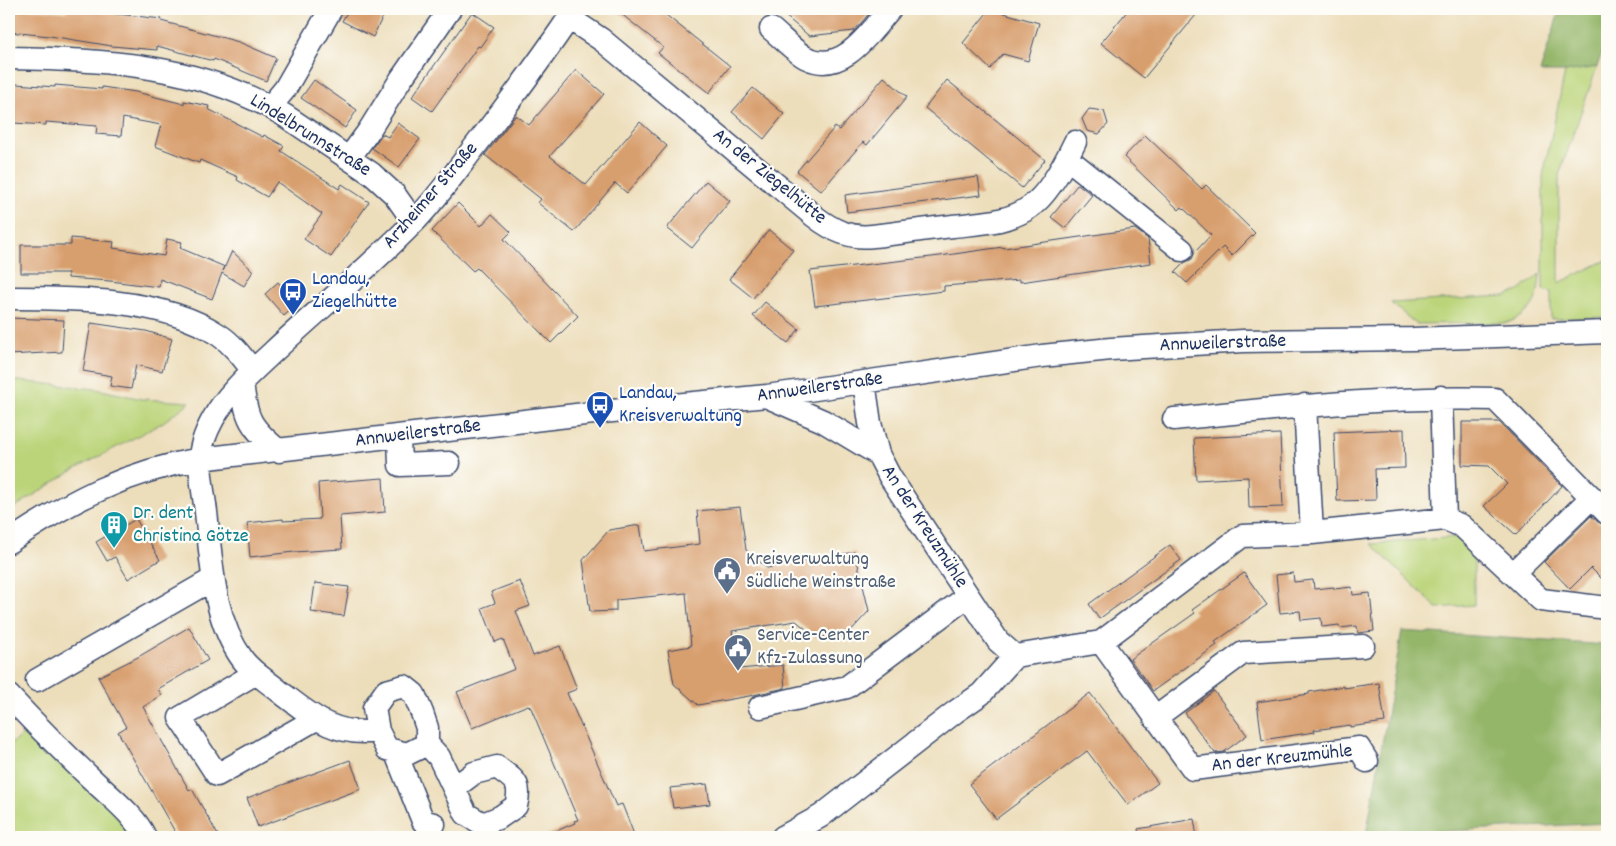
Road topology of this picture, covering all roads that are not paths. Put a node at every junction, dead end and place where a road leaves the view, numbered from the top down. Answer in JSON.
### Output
{"nodes":[{"id":1,"x":331,"y":9,"type":"edge"},
{"id":2,"x":450,"y":9,"type":"edge"},
{"id":3,"x":890,"y":9,"type":"edge"},
{"id":4,"x":572,"y":13,"type":"edge"},
{"id":5,"x":771,"y":29,"type":"dead end"},
{"id":6,"x":9,"y":58,"type":"edge"},
{"id":7,"x":270,"y":107,"type":"junction"},
{"id":8,"x":349,"y":158,"type":"junction"},
{"id":9,"x":414,"y":222,"type":"junction"},
{"id":10,"x":1182,"y":250,"type":"dead end"},
{"id":11,"x":9,"y":298,"type":"edge"},
{"id":12,"x":1607,"y":332,"type":"edge"},
{"id":13,"x":247,"y":377,"type":"junction"},
{"id":14,"x":864,"y":382,"type":"junction"},
{"id":15,"x":767,"y":396,"type":"junction"},
{"id":16,"x":1441,"y":397,"type":"junction"},
{"id":17,"x":1305,"y":405,"type":"junction"},
{"id":18,"x":1174,"y":419,"type":"dead end"},
{"id":19,"x":399,"y":436,"type":"junction"},
{"id":20,"x":278,"y":451,"type":"junction"},
{"id":21,"x":878,"y":454,"type":"junction"},
{"id":22,"x":200,"y":459,"type":"junction"},
{"id":23,"x":449,"y":463,"type":"dead end"},
{"id":24,"x":1592,"y":497,"type":"junction"},
{"id":25,"x":1607,"y":513,"type":"edge"},
{"id":26,"x":1445,"y":519,"type":"junction"},
{"id":27,"x":1312,"y":534,"type":"junction"},
{"id":28,"x":9,"y":542,"type":"edge"},
{"id":29,"x":1513,"y":574,"type":"junction"},
{"id":30,"x":213,"y":579,"type":"junction"},
{"id":31,"x":968,"y":596,"type":"junction"},
{"id":32,"x":1607,"y":608,"type":"edge"},
{"id":33,"x":1101,"y":642,"type":"junction"},
{"id":34,"x":1363,"y":646,"type":"dead end"},
{"id":35,"x":1014,"y":656,"type":"junction"},
{"id":36,"x":256,"y":674,"type":"junction"},
{"id":37,"x":37,"y":680,"type":"dead end"},
{"id":38,"x":9,"y":696,"type":"edge"},
{"id":39,"x":760,"y":707,"type":"dead end"},
{"id":40,"x":1155,"y":718,"type":"junction"},
{"id":41,"x":316,"y":719,"type":"junction"},
{"id":42,"x":378,"y":731,"type":"junction"},
{"id":43,"x":427,"y":744,"type":"junction"},
{"id":44,"x":395,"y":751,"type":"junction"},
{"id":45,"x":1368,"y":762,"type":"dead end"},
{"id":46,"x":454,"y":788,"type":"dead end"},
{"id":47,"x":434,"y":824,"type":"dead end"},
{"id":48,"x":145,"y":837,"type":"edge"},
{"id":49,"x":784,"y":837,"type":"edge"}],
"edges":[{"from":1,"to":7,"type":"street"},
{"from":2,"to":8,"type":"street"},
{"from":3,"to":5,"type":"street"},
{"from":4,"to":9,"type":"street","name":"Arzheimer Straße"},
{"from":4,"to":10,"type":"street","name":"An der Ziegelhütte"},
{"from":6,"to":7,"type":"street","name":"Lindelbrunnstraße"},
{"from":7,"to":8,"type":"street","name":"Lindelbrunnstraße"},
{"from":8,"to":9,"type":"street","name":"Lindelbrunnstraße"},
{"from":9,"to":13,"type":"street","name":"Arzheimer Straße"},
{"from":11,"to":13,"type":"street"},
{"from":12,"to":14,"type":"street","name":"Annweilerstraße"},
{"from":13,"to":20,"type":"street"},
{"from":13,"to":22,"type":"street","name":"Arzheimer Straße"},
{"from":14,"to":15,"type":"street","name":"Annweilerstraße"},
{"from":14,"to":21,"type":"street","name":"An der Kreuzmühle"},
{"from":15,"to":19,"type":"street","name":"Annweilerstraße"},
{"from":15,"to":21,"type":"street"},
{"from":16,"to":17,"type":"street"},
{"from":16,"to":24,"type":"street"},
{"from":16,"to":26,"type":"street"},
{"from":17,"to":18,"type":"street"},
{"from":17,"to":27,"type":"street"},
{"from":19,"to":20,"type":"street","name":"Annweilerstraße"},
{"from":19,"to":23,"type":"street"},
{"from":20,"to":22,"type":"street","name":"Annweilerstraße"},
{"from":21,"to":31,"type":"street","name":"An der Kreuzmühle"},
{"from":22,"to":28,"type":"street","name":"Annweilerstraße"},
{"from":22,"to":30,"type":"street","name":"Arzheimer Straße"},
{"from":24,"to":25,"type":"street"},
{"from":24,"to":29,"type":"street"},
{"from":26,"to":27,"type":"street"},
{"from":26,"to":29,"type":"street"},
{"from":27,"to":33,"type":"street"},
{"from":29,"to":32,"type":"street"},
{"from":30,"to":36,"type":"street","name":"Arzheimer Straße"},
{"from":30,"to":37,"type":"street"},
{"from":31,"to":35,"type":"street","name":"An der Kreuzmühle"},
{"from":31,"to":39,"type":"street"},
{"from":33,"to":35,"type":"street"},
{"from":33,"to":40,"type":"street","name":"An der Kreuzmühle"},
{"from":34,"to":40,"type":"street"},
{"from":35,"to":49,"type":"street"},
{"from":36,"to":41,"type":"street","name":"Arzheimer Straße"},
{"from":36,"to":41,"type":"street"},
{"from":38,"to":48,"type":"street"},
{"from":40,"to":45,"type":"street","name":"An der Kreuzmühle"},
{"from":41,"to":42,"type":"street","name":"Arzheimer Straße"},
{"from":42,"to":43,"type":"street"},
{"from":42,"to":44,"type":"street"},
{"from":43,"to":44,"type":"street"},
{"from":43,"to":46,"type":"street"},
{"from":44,"to":47,"type":"street"}]}
